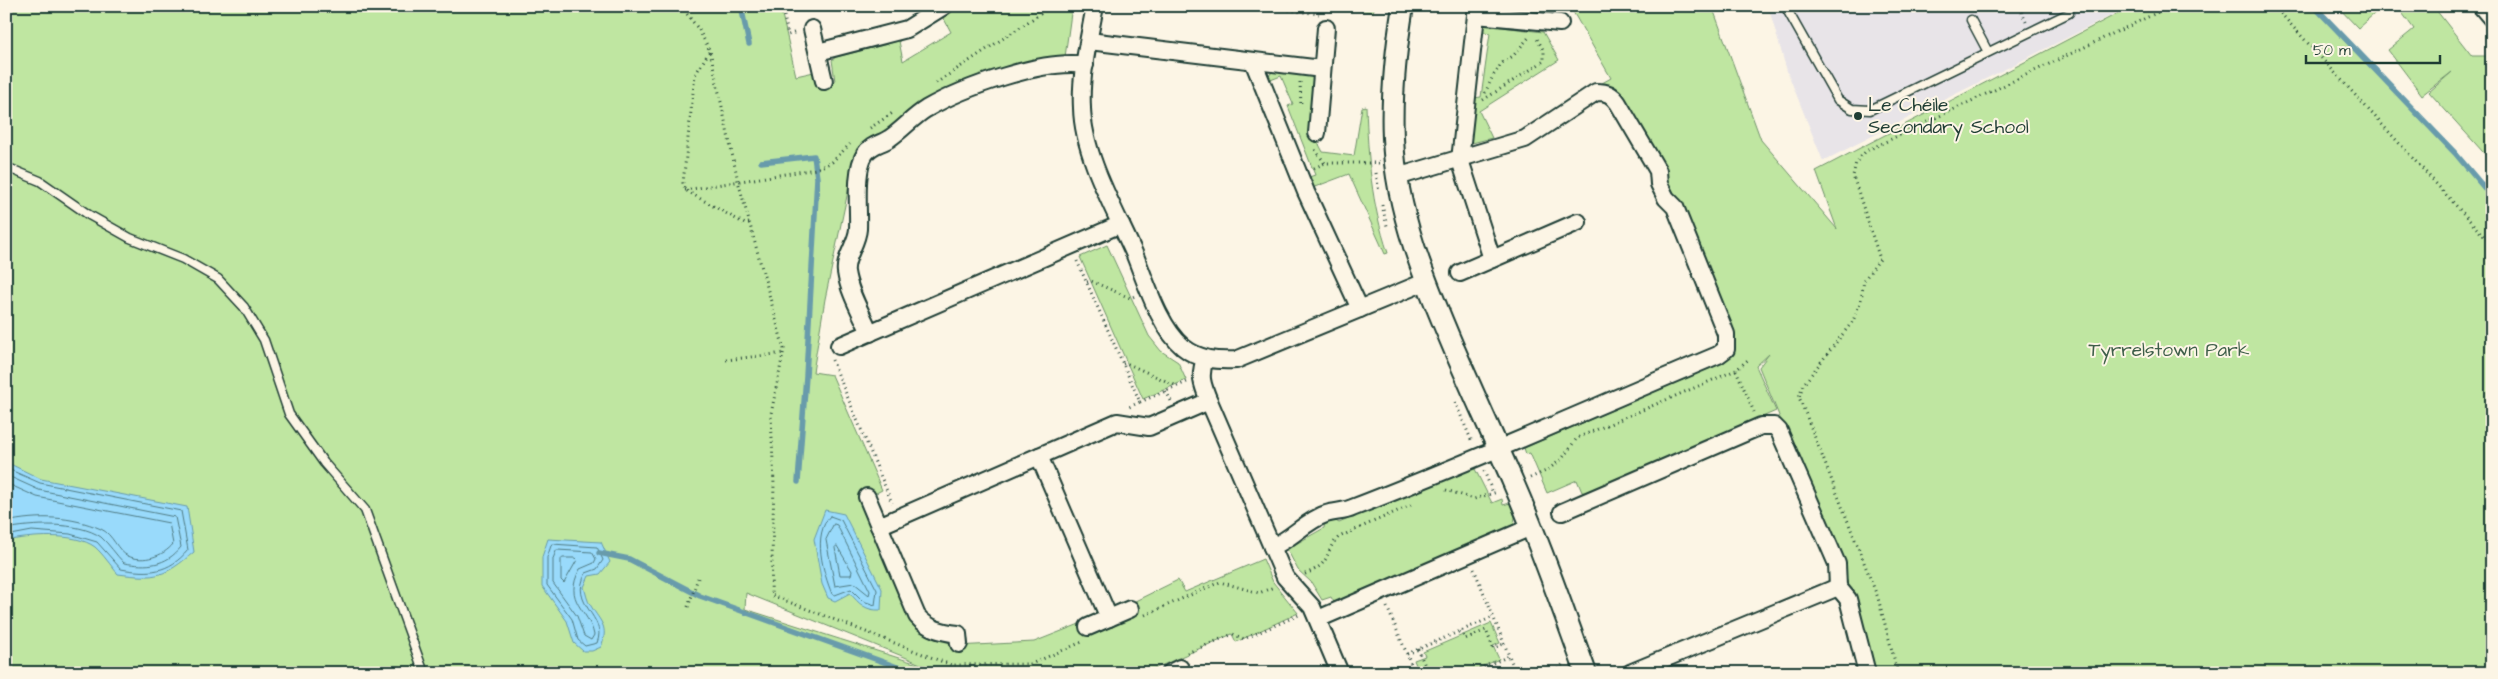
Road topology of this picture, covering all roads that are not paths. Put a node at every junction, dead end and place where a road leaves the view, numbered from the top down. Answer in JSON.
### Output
{"nodes":[{"id":1,"x":944,"y":6,"type":"edge"},
{"id":2,"x":1094,"y":6,"type":"edge"},
{"id":3,"x":1404,"y":6,"type":"edge"},
{"id":4,"x":1785,"y":6,"type":"edge"},
{"id":5,"x":2481,"y":6,"type":"edge"},
{"id":6,"x":1477,"y":11,"type":"edge"},
{"id":7,"x":2069,"y":13,"type":"dead end"},
{"id":8,"x":2492,"y":19,"type":"edge"},
{"id":9,"x":1971,"y":20,"type":"dead end"},
{"id":10,"x":1326,"y":22,"type":"road end"},
{"id":11,"x":1560,"y":23,"type":"dead end"},
{"id":12,"x":812,"y":28,"type":"road end"},
{"id":13,"x":1089,"y":41,"type":"junction"},
{"id":14,"x":818,"y":52,"type":"junction"},
{"id":15,"x":1988,"y":52,"type":"junction"},
{"id":16,"x":1253,"y":61,"type":"junction"},
{"id":17,"x":1085,"y":65,"type":"junction"},
{"id":18,"x":1322,"y":69,"type":"junction"},
{"id":19,"x":824,"y":81,"type":"dead end"},
{"id":20,"x":1317,"y":133,"type":"dead end"},
{"id":21,"x":1460,"y":160,"type":"junction"},
{"id":22,"x":6,"y":167,"type":"edge"},
{"id":23,"x":1396,"y":170,"type":"junction"},
{"id":24,"x":1578,"y":222,"type":"dead end"},
{"id":25,"x":1121,"y":224,"type":"junction"},
{"id":26,"x":1492,"y":259,"type":"junction"},
{"id":27,"x":1460,"y":273,"type":"dead end"},
{"id":28,"x":1425,"y":282,"type":"junction"},
{"id":29,"x":1360,"y":309,"type":"junction"},
{"id":30,"x":870,"y":333,"type":"junction"},
{"id":31,"x":839,"y":346,"type":"road end"},
{"id":32,"x":1203,"y":365,"type":"junction"},
{"id":33,"x":1209,"y":400,"type":"junction"},
{"id":34,"x":1498,"y":448,"type":"junction"},
{"id":35,"x":1039,"y":456,"type":"junction"},
{"id":36,"x":867,"y":497,"type":"dead end"},
{"id":37,"x":1562,"y":512,"type":"dead end"},
{"id":38,"x":879,"y":526,"type":"junction"},
{"id":39,"x":1531,"y":527,"type":"junction"},
{"id":40,"x":1272,"y":547,"type":"junction"},
{"id":41,"x":1838,"y":587,"type":"junction"},
{"id":42,"x":1130,"y":609,"type":"dead end"},
{"id":43,"x":1311,"y":616,"type":"junction"},
{"id":44,"x":1109,"y":618,"type":"junction"},
{"id":45,"x":1088,"y":627,"type":"dead end"},
{"id":46,"x":958,"y":644,"type":"dead end"},
{"id":47,"x":424,"y":673,"type":"edge"},
{"id":48,"x":1340,"y":673,"type":"edge"},
{"id":49,"x":1586,"y":673,"type":"edge"},
{"id":50,"x":1630,"y":673,"type":"edge"},
{"id":51,"x":1867,"y":673,"type":"edge"}],
"edges":[{"from":1,"to":14,"type":"street"},
{"from":2,"to":13,"type":"street"},
{"from":3,"to":23,"type":"street"},
{"from":4,"to":15,"type":"lane"},
{"from":5,"to":8,"type":"street"},
{"from":6,"to":11,"type":"street"},
{"from":6,"to":21,"type":"street"},
{"from":7,"to":15,"type":"lane"},
{"from":9,"to":15,"type":"lane"},
{"from":10,"to":18,"type":"street"},
{"from":12,"to":14,"type":"street"},
{"from":13,"to":16,"type":"street"},
{"from":13,"to":17,"type":"street"},
{"from":14,"to":19,"type":"street"},
{"from":16,"to":18,"type":"street"},
{"from":16,"to":29,"type":"street"},
{"from":17,"to":25,"type":"street"},
{"from":17,"to":30,"type":"street"},
{"from":18,"to":20,"type":"street"},
{"from":21,"to":23,"type":"street"},
{"from":21,"to":26,"type":"street"},
{"from":21,"to":34,"type":"street"},
{"from":22,"to":47,"type":"lane"},
{"from":23,"to":28,"type":"street"},
{"from":24,"to":26,"type":"street"},
{"from":25,"to":30,"type":"street"},
{"from":25,"to":32,"type":"street"},
{"from":26,"to":27,"type":"street"},
{"from":28,"to":29,"type":"street"},
{"from":28,"to":34,"type":"street"},
{"from":29,"to":32,"type":"street"},
{"from":30,"to":31,"type":"street"},
{"from":32,"to":33,"type":"street"},
{"from":33,"to":35,"type":"street"},
{"from":33,"to":40,"type":"street"},
{"from":34,"to":39,"type":"street"},
{"from":34,"to":40,"type":"street"},
{"from":35,"to":38,"type":"street"},
{"from":35,"to":44,"type":"street"},
{"from":36,"to":38,"type":"street"},
{"from":37,"to":41,"type":"street"},
{"from":38,"to":46,"type":"street"},
{"from":39,"to":43,"type":"street"},
{"from":39,"to":49,"type":"street"},
{"from":40,"to":43,"type":"street"},
{"from":41,"to":50,"type":"street"},
{"from":41,"to":51,"type":"street"},
{"from":42,"to":44,"type":"street"},
{"from":43,"to":48,"type":"street"},
{"from":44,"to":45,"type":"street"}]}
